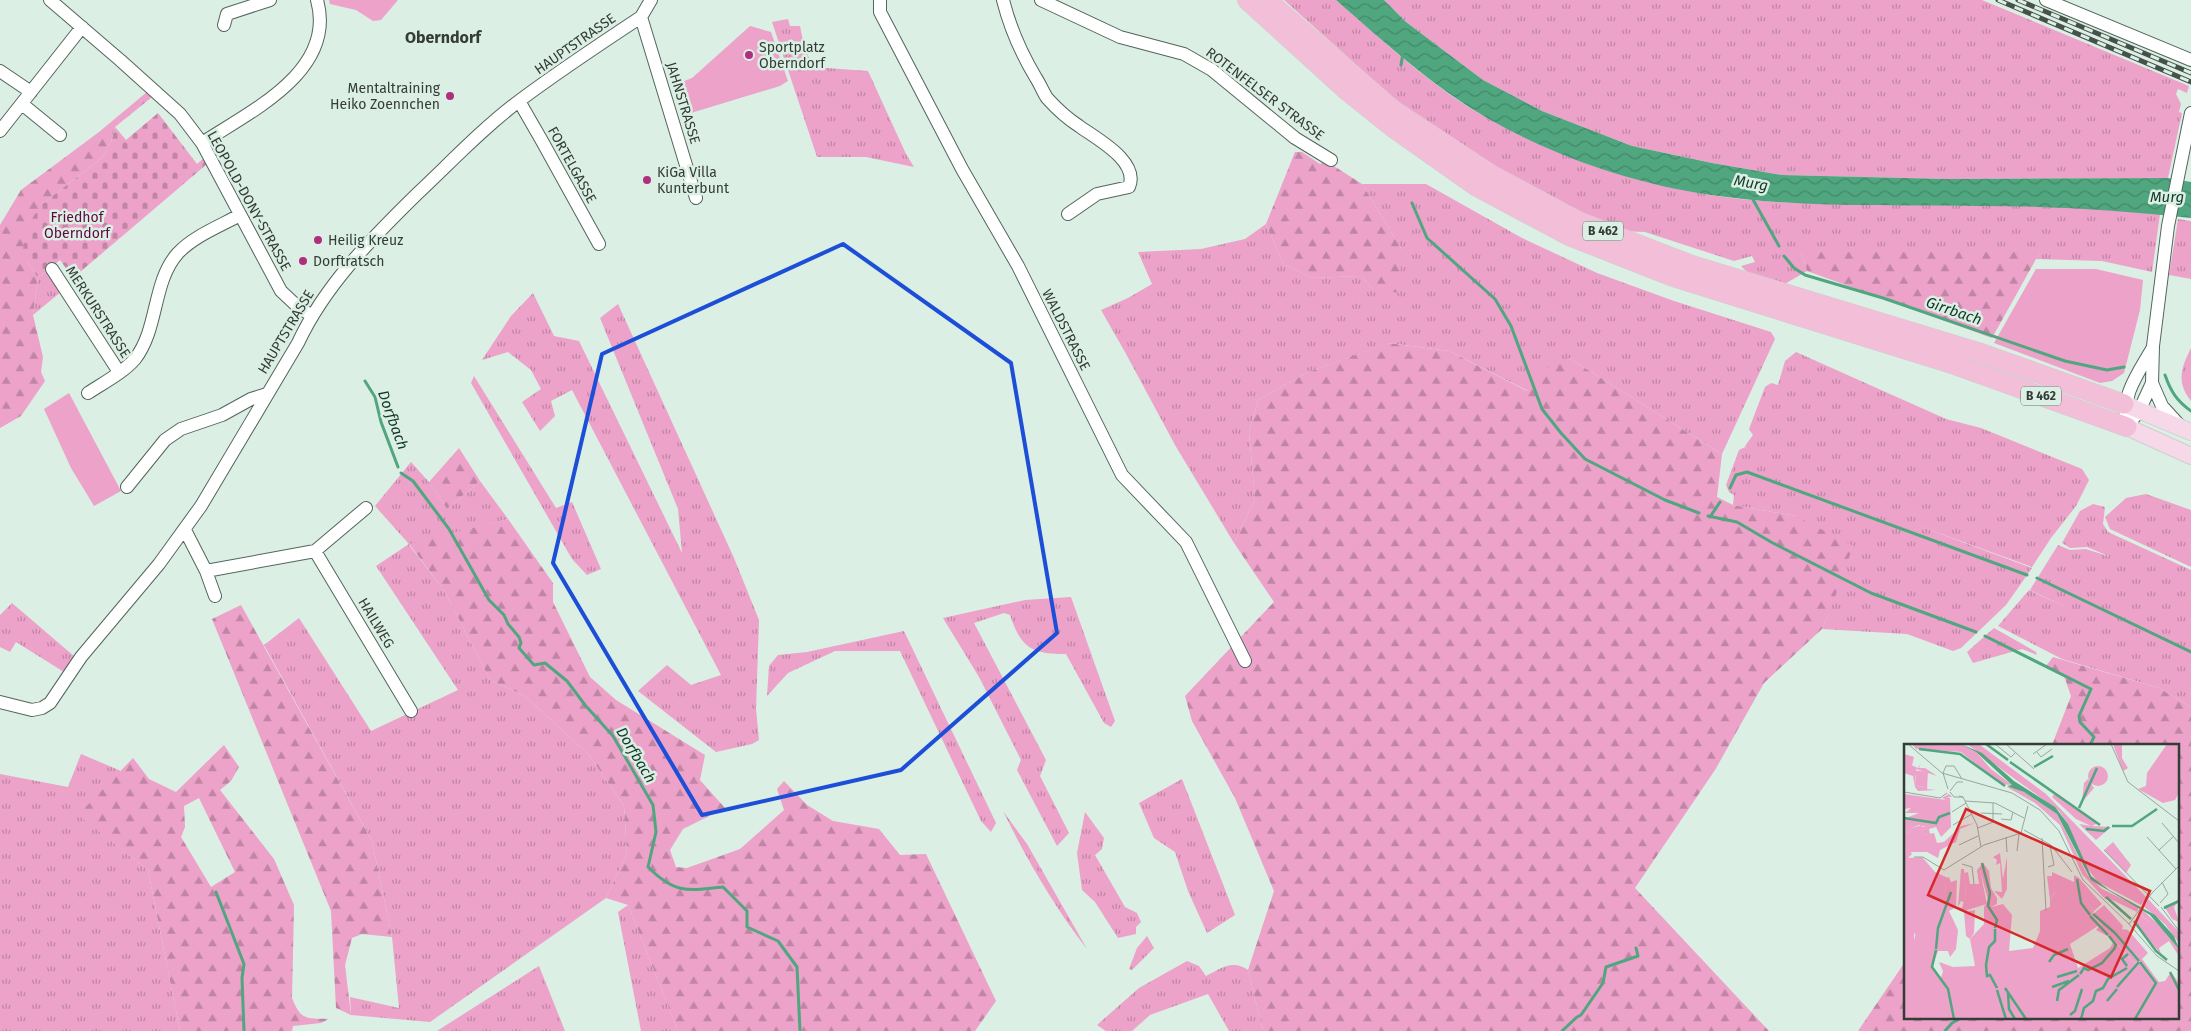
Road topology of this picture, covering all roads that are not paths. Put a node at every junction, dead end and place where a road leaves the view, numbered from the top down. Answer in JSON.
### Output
{"nodes":[{"id":1,"x":50,"y":0,"type":"edge"},
{"id":2,"x":270,"y":0,"type":"edge"},
{"id":3,"x":317,"y":0,"type":"edge"},
{"id":4,"x":651,"y":0,"type":"edge"},
{"id":5,"x":880,"y":0,"type":"edge"},
{"id":6,"x":1003,"y":0,"type":"edge"},
{"id":7,"x":1040,"y":0,"type":"edge"},
{"id":8,"x":1247,"y":0,"type":"edge"},
{"id":9,"x":1266,"y":0,"type":"edge"},
{"id":10,"x":2046,"y":0,"type":"edge"},
{"id":11,"x":641,"y":16,"type":"junction"},
{"id":12,"x":224,"y":25,"type":"dead end"},
{"id":13,"x":82,"y":27,"type":"junction"},
{"id":14,"x":2191,"y":60,"type":"edge"},
{"id":15,"x":0,"y":71,"type":"edge"},
{"id":16,"x":31,"y":92,"type":"junction"},
{"id":17,"x":519,"y":102,"type":"junction"},
{"id":18,"x":22,"y":104,"type":"junction"},
{"id":19,"x":2191,"y":113,"type":"edge"},
{"id":20,"x":0,"y":131,"type":"edge"},
{"id":21,"x":60,"y":135,"type":"dead end"},
{"id":22,"x":202,"y":143,"type":"junction"},
{"id":23,"x":1331,"y":160,"type":"dead end"},
{"id":24,"x":696,"y":198,"type":"dead end"},
{"id":25,"x":1068,"y":214,"type":"dead end"},
{"id":26,"x":240,"y":215,"type":"junction"},
{"id":27,"x":599,"y":244,"type":"dead end"},
{"id":28,"x":52,"y":269,"type":"dead end"},
{"id":29,"x":311,"y":315,"type":"junction"},
{"id":30,"x":2153,"y":346,"type":"junction"},
{"id":31,"x":120,"y":372,"type":"junction"},
{"id":32,"x":2152,"y":383,"type":"junction"},
{"id":33,"x":88,"y":392,"type":"dead end"},
{"id":34,"x":267,"y":394,"type":"junction"},
{"id":35,"x":2131,"y":408,"type":"junction"},
{"id":36,"x":2127,"y":427,"type":"junction"},
{"id":37,"x":2186,"y":430,"type":"edge"},
{"id":38,"x":2191,"y":456,"type":"edge"},
{"id":39,"x":127,"y":487,"type":"dead end"},
{"id":40,"x":366,"y":508,"type":"dead end"},
{"id":41,"x":185,"y":530,"type":"junction"},
{"id":42,"x":315,"y":551,"type":"junction"},
{"id":43,"x":206,"y":572,"type":"junction"},
{"id":44,"x":215,"y":596,"type":"dead end"},
{"id":45,"x":1245,"y":661,"type":"dead end"},
{"id":46,"x":0,"y":702,"type":"edge"},
{"id":47,"x":411,"y":711,"type":"dead end"}],
"edges":[{"from":1,"to":13,"type":"street","name":"LEOPOLD-DONY-STRASSE"},
{"from":2,"to":12,"type":"street"},
{"from":3,"to":22,"type":"street"},
{"from":4,"to":11,"type":"street","name":"HAUPTSTRASSE"},
{"from":5,"to":45,"type":"street","name":"WALDSTRASSE"},
{"from":6,"to":25,"type":"street"},
{"from":7,"to":23,"type":"street","name":"ROTENFELSER STRASSE"},
{"from":8,"to":36,"type":"highway","number":"B 462"},
{"from":9,"to":35,"type":"highway","number":"B 462"},
{"from":10,"to":14,"type":"street"},
{"from":11,"to":17,"type":"street","name":"HAUPTSTRASSE"},
{"from":11,"to":24,"type":"street","name":"JAHNSTRASSE"},
{"from":13,"to":16,"type":"street"},
{"from":13,"to":22,"type":"street","name":"LEOPOLD-DONY-STRASSE"},
{"from":15,"to":16,"type":"street"},
{"from":16,"to":18,"type":"street"},
{"from":17,"to":27,"type":"street","name":"FORTELGASSE"},
{"from":17,"to":29,"type":"street","name":"HAUPTSTRASSE"},
{"from":18,"to":20,"type":"street"},
{"from":18,"to":21,"type":"street"},
{"from":19,"to":30,"type":"street"},
{"from":22,"to":26,"type":"street","name":"LEOPOLD-DONY-STRASSE"},
{"from":26,"to":29,"type":"street","name":"LEOPOLD-DONY-STRASSE"},
{"from":26,"to":31,"type":"street","name":"MERKURSTRASSE"},
{"from":28,"to":31,"type":"street","name":"MERKURSTRASSE"},
{"from":29,"to":34,"type":"street","name":"HAUPTSTRASSE"},
{"from":30,"to":32,"type":"street"},
{"from":30,"to":35,"type":"street"},
{"from":31,"to":33,"type":"street","name":"MERKURSTRASSE"},
{"from":32,"to":35,"type":"street"},
{"from":32,"to":37,"type":"street"},
{"from":34,"to":39,"type":"street"},
{"from":34,"to":41,"type":"street","name":"HAUPTSTRASSE"},
{"from":35,"to":36,"type":"street"},
{"from":35,"to":37,"type":"main road","number":"B 462"},
{"from":36,"to":38,"type":"main road","number":"B 462"},
{"from":40,"to":42,"type":"street"},
{"from":41,"to":43,"type":"street"},
{"from":41,"to":46,"type":"street","name":"HAUPTSTRASSE"},
{"from":42,"to":43,"type":"street"},
{"from":42,"to":47,"type":"street","name":"HAILWEG"},
{"from":43,"to":44,"type":"street"}]}
